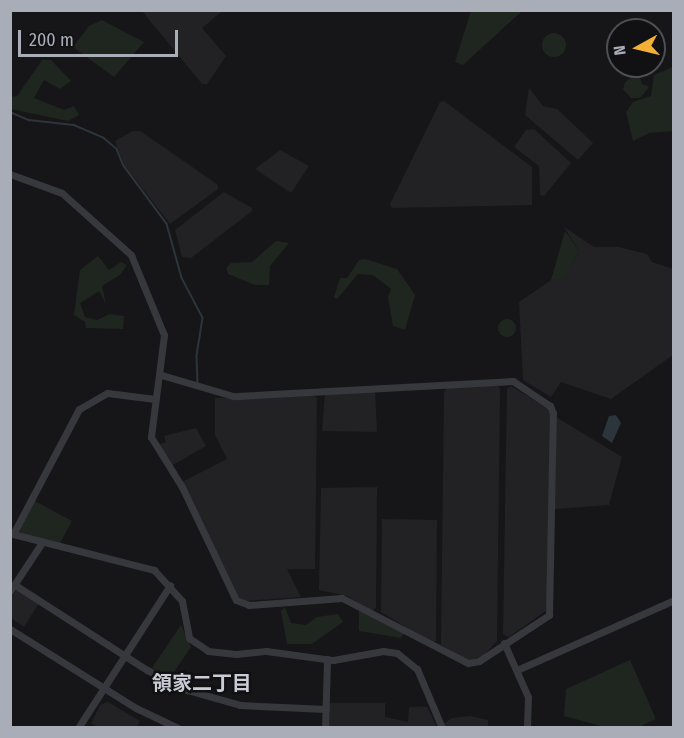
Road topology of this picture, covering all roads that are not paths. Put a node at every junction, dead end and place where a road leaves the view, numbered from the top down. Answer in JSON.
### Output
{"nodes":[{"id":1,"x":10,"y":174,"type":"edge"},
{"id":2,"x":161,"y":375,"type":"junction"},
{"id":3,"x":155,"y":399,"type":"junction"},
{"id":4,"x":13,"y":524,"type":"edge"},
{"id":5,"x":41,"y":544,"type":"junction"},
{"id":6,"x":170,"y":585,"type":"junction"},
{"id":7,"x":13,"y":588,"type":"edge"},
{"id":8,"x":674,"y":600,"type":"edge"},
{"id":9,"x":10,"y":629,"type":"edge"},
{"id":10,"x":504,"y":643,"type":"junction"},
{"id":11,"x":124,"y":655,"type":"junction"},
{"id":12,"x":327,"y":659,"type":"junction"},
{"id":13,"x":517,"y":670,"type":"junction"},
{"id":14,"x":103,"y":688,"type":"junction"},
{"id":15,"x":326,"y":709,"type":"junction"},
{"id":16,"x":78,"y":728,"type":"edge"},
{"id":17,"x":178,"y":728,"type":"edge"},
{"id":18,"x":326,"y":728,"type":"edge"},
{"id":19,"x":442,"y":728,"type":"edge"},
{"id":20,"x":527,"y":728,"type":"edge"}],
"edges":[{"from":1,"to":2,"type":"street"},
{"from":2,"to":3,"type":"street"},
{"from":2,"to":10,"type":"street"},
{"from":3,"to":4,"type":"street"},
{"from":3,"to":10,"type":"street"},
{"from":4,"to":5,"type":"street"},
{"from":5,"to":6,"type":"street"},
{"from":5,"to":7,"type":"street"},
{"from":6,"to":11,"type":"street"},
{"from":6,"to":12,"type":"street"},
{"from":7,"to":11,"type":"street"},
{"from":8,"to":13,"type":"street"},
{"from":9,"to":14,"type":"street"},
{"from":10,"to":13,"type":"street"},
{"from":11,"to":14,"type":"street"},
{"from":11,"to":15,"type":"street"},
{"from":12,"to":15,"type":"street"},
{"from":12,"to":19,"type":"street"},
{"from":13,"to":20,"type":"street"},
{"from":14,"to":16,"type":"street"},
{"from":14,"to":17,"type":"street"},
{"from":15,"to":18,"type":"street"}]}
